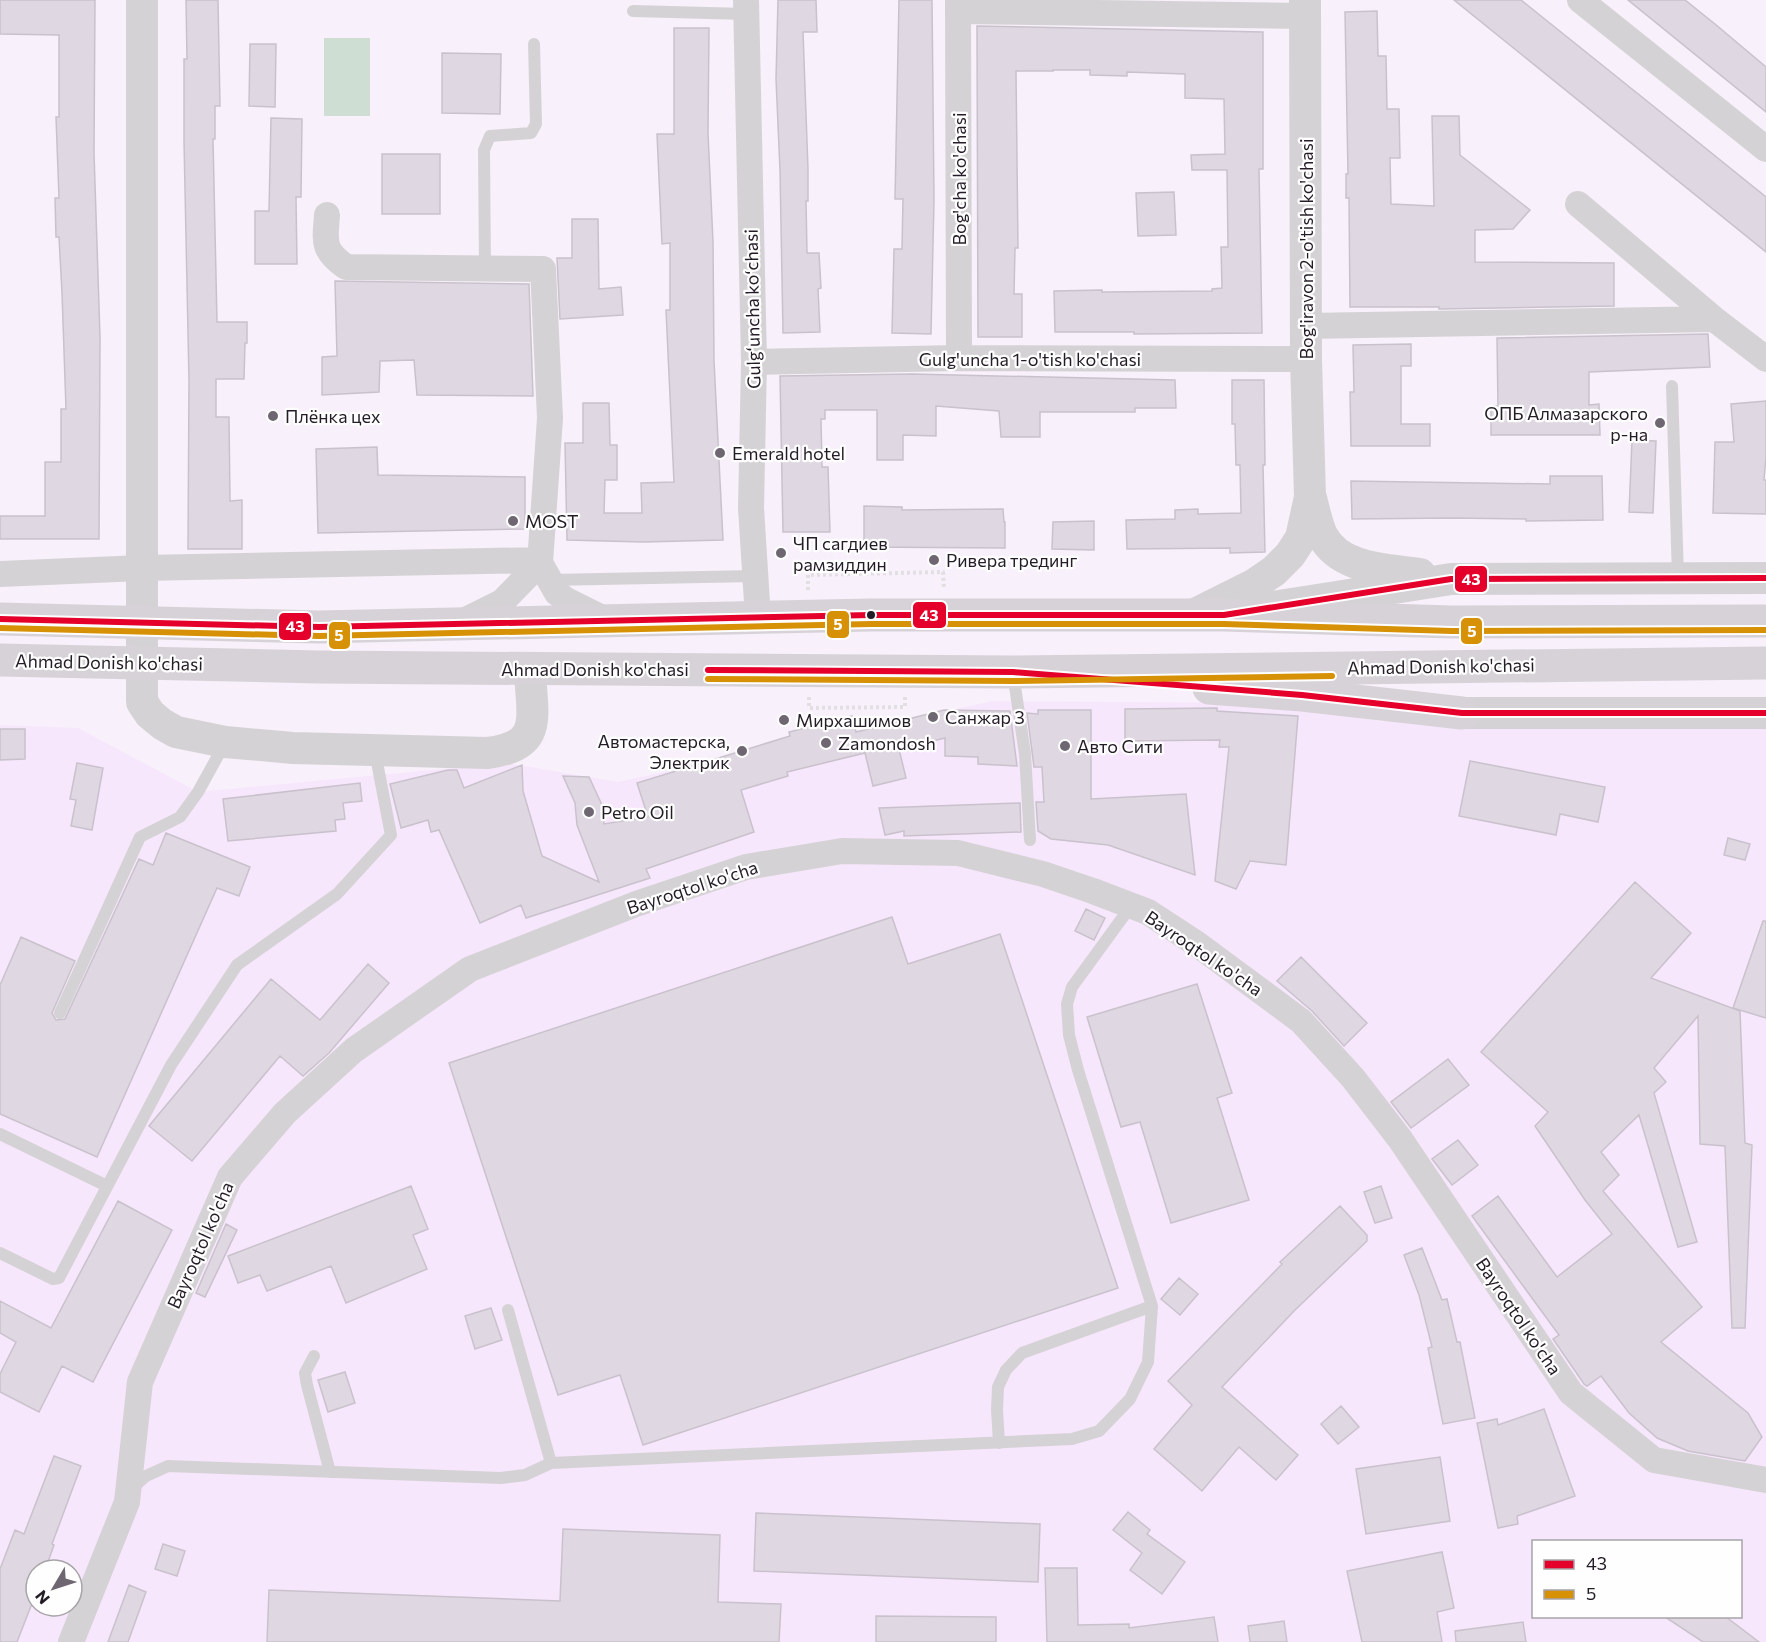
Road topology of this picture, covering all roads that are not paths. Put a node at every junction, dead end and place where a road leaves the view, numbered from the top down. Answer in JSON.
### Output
{"nodes":[{"id":1,"x":142,"y":0,"type":"edge"},
{"id":2,"x":1580,"y":0,"type":"edge"},
{"id":3,"x":958,"y":5,"type":"edge"},
{"id":4,"x":746,"y":7,"type":"edge"},
{"id":5,"x":1305,"y":8,"type":"edge"},
{"id":6,"x":633,"y":11,"type":"dead end"},
{"id":7,"x":534,"y":44,"type":"dead end"},
{"id":8,"x":1766,"y":149,"type":"edge"},
{"id":9,"x":1578,"y":204,"type":"dead end"},
{"id":10,"x":327,"y":215,"type":"dead end"},
{"id":11,"x":485,"y":268,"type":"junction"},
{"id":12,"x":1714,"y":319,"type":"junction"},
{"id":13,"x":1306,"y":326,"type":"junction"},
{"id":14,"x":959,"y":358,"type":"junction"},
{"id":15,"x":1306,"y":359,"type":"junction"},
{"id":16,"x":1766,"y":359,"type":"edge"},
{"id":17,"x":753,"y":362,"type":"junction"},
{"id":18,"x":1672,"y":386,"type":"dead end"},
{"id":19,"x":1310,"y":497,"type":"junction"},
{"id":20,"x":141,"y":568,"type":"junction"},
{"id":21,"x":543,"y":568,"type":"junction"},
{"id":22,"x":0,"y":574,"type":"edge"},
{"id":23,"x":755,"y":576,"type":"junction"},
{"id":24,"x":1766,"y":578,"type":"edge"},
{"id":25,"x":1451,"y":579,"type":"junction"},
{"id":26,"x":1678,"y":579,"type":"junction"},
{"id":27,"x":1208,"y":615,"type":"junction"},
{"id":28,"x":758,"y":618,"type":"junction"},
{"id":29,"x":0,"y":619,"type":"edge"},
{"id":30,"x":608,"y":621,"type":"junction"},
{"id":31,"x":1766,"y":621,"type":"edge"},
{"id":32,"x":457,"y":624,"type":"junction"},
{"id":33,"x":0,"y":660,"type":"edge"},
{"id":34,"x":1766,"y":663,"type":"edge"},
{"id":35,"x":530,"y":669,"type":"junction"},
{"id":36,"x":1013,"y":672,"type":"junction"},
{"id":37,"x":1462,"y":713,"type":"joint"},
{"id":38,"x":1766,"y":713,"type":"edge"},
{"id":39,"x":225,"y":742,"type":"junction"},
{"id":40,"x":375,"y":751,"type":"junction"},
{"id":41,"x":1030,"y":840,"type":"dead end"},
{"id":42,"x":1131,"y":906,"type":"junction"},
{"id":43,"x":60,"y":1013,"type":"dead end"},
{"id":44,"x":0,"y":1134,"type":"edge"},
{"id":45,"x":107,"y":1186,"type":"junction"},
{"id":46,"x":0,"y":1253,"type":"edge"},
{"id":47,"x":1152,"y":1306,"type":"junction"},
{"id":48,"x":507,"y":1310,"type":"dead end"},
{"id":49,"x":314,"y":1356,"type":"dead end"},
{"id":50,"x":999,"y":1443,"type":"junction"},
{"id":51,"x":551,"y":1463,"type":"junction"},
{"id":52,"x":330,"y":1472,"type":"junction"},
{"id":53,"x":1766,"y":1480,"type":"edge"},
{"id":54,"x":129,"y":1492,"type":"junction"},
{"id":55,"x":71,"y":1642,"type":"edge"}],
"edges":[{"from":1,"to":20,"type":"street"},
{"from":2,"to":8,"type":"street"},
{"from":3,"to":5,"type":"street"},
{"from":3,"to":14,"type":"street","name":"Bog'cha ko'chasi"},
{"from":4,"to":6,"type":"lane"},
{"from":4,"to":17,"type":"street","name":"Gulgʻuncha koʻchasi"},
{"from":5,"to":13,"type":"street","name":"Bog'iravon 2-o'tish ko'chasi"},
{"from":7,"to":11,"type":"lane"},
{"from":9,"to":12,"type":"street"},
{"from":10,"to":11,"type":"street"},
{"from":11,"to":21,"type":"street"},
{"from":12,"to":13,"type":"street"},
{"from":12,"to":16,"type":"street"},
{"from":13,"to":15,"type":"street","name":"Bog'iravon 2-o'tish ko'chasi"},
{"from":14,"to":15,"type":"street","name":"Gulg'uncha 1-o'tish ko'chasi"},
{"from":14,"to":17,"type":"street","name":"Gulg'uncha 1-o'tish ko'chasi"},
{"from":15,"to":19,"type":"street","name":"Bog'iravon 2-o'tish ko'chasi"},
{"from":17,"to":23,"type":"street","name":"Gulgʻuncha koʻchasi"},
{"from":18,"to":26,"type":"lane"},
{"from":19,"to":25,"type":"street","name":"Bog'iravon 2-o'tish ko'chasi"},
{"from":19,"to":27,"type":"street","name":"Bog'iravon 2-o'tish ko'chasi"},
{"from":20,"to":21,"type":"street"},
{"from":20,"to":22,"type":"street"},
{"from":20,"to":39,"type":"street"},
{"from":21,"to":23,"type":"lane"},
{"from":21,"to":30,"type":"street"},
{"from":21,"to":32,"type":"street"},
{"from":23,"to":28,"type":"street","name":"Gulgʻuncha koʻchasi"},
{"from":24,"to":26,"type":"street"},
{"from":25,"to":26,"type":"street"},
{"from":25,"to":27,"type":"street"},
{"from":27,"to":28,"type":"main road"},
{"from":27,"to":31,"type":"main road"},
{"from":28,"to":30,"type":"main road"},
{"from":29,"to":32,"type":"main road"},
{"from":30,"to":32,"type":"main road"},
{"from":33,"to":35,"type":"main road","name":"Ahmad Donish ko'chasi"},
{"from":34,"to":36,"type":"main road","name":"Ahmad Donish ko'chasi"},
{"from":35,"to":36,"type":"main road","name":"Ahmad Donish ko'chasi"},
{"from":35,"to":40,"type":"street"},
{"from":36,"to":37,"type":"main road"},
{"from":36,"to":41,"type":"lane"},
{"from":37,"to":38,"type":"street"},
{"from":39,"to":40,"type":"street"},
{"from":39,"to":43,"type":"lane"},
{"from":40,"to":45,"type":"lane"},
{"from":42,"to":47,"type":"lane"},
{"from":42,"to":53,"type":"street","name":"Bayroqtol ko'cha"},
{"from":42,"to":54,"type":"street","name":"Bayroqtol ko'cha"},
{"from":44,"to":45,"type":"lane"},
{"from":45,"to":46,"type":"lane"},
{"from":47,"to":50,"type":"lane"},
{"from":47,"to":50,"type":"lane"},
{"from":48,"to":51,"type":"lane"},
{"from":49,"to":52,"type":"lane"},
{"from":50,"to":51,"type":"lane"},
{"from":51,"to":52,"type":"lane"},
{"from":52,"to":54,"type":"lane"},
{"from":54,"to":55,"type":"street","name":"Bayroqtol ko'cha"}]}
